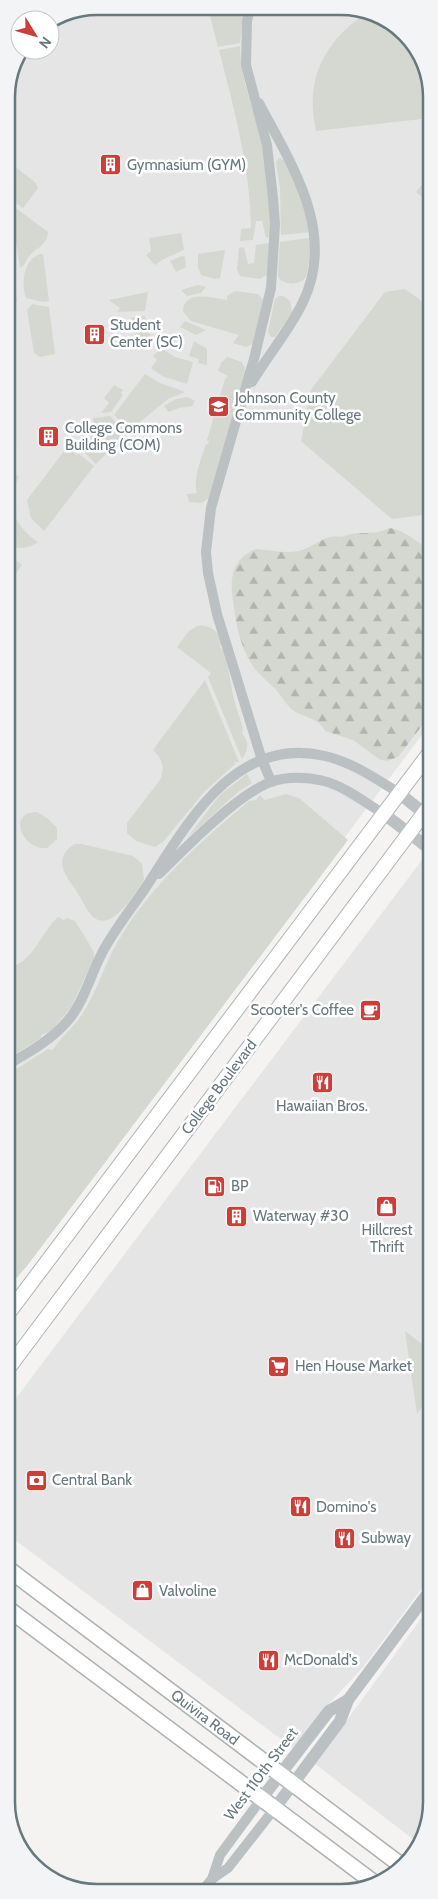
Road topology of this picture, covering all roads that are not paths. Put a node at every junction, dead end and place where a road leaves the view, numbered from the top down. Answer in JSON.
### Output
{"nodes":[{"id":1,"x":249,"y":15,"type":"edge"},
{"id":2,"x":250,"y":85,"type":"junction"},
{"id":3,"x":244,"y":396,"type":"junction"},
{"id":4,"x":262,"y":760,"type":"junction"},
{"id":5,"x":423,"y":762,"type":"edge"},
{"id":6,"x":271,"y":781,"type":"junction"},
{"id":7,"x":400,"y":793,"type":"junction"},
{"id":8,"x":423,"y":808,"type":"edge"},
{"id":9,"x":384,"y":814,"type":"junction"},
{"id":10,"x":423,"y":819,"type":"edge"},
{"id":11,"x":409,"y":834,"type":"junction"},
{"id":12,"x":423,"y":844,"type":"edge"},
{"id":13,"x":147,"y":885,"type":"junction"},
{"id":14,"x":15,"y":1060,"type":"edge"},
{"id":15,"x":15,"y":1305,"type":"edge"},
{"id":16,"x":15,"y":1359,"type":"edge"},
{"id":17,"x":15,"y":1574,"type":"edge"},
{"id":18,"x":423,"y":1600,"type":"edge"},
{"id":19,"x":15,"y":1614,"type":"edge"},
{"id":20,"x":348,"y":1700,"type":"junction"},
{"id":21,"x":280,"y":1774,"type":"junction"},
{"id":22,"x":293,"y":1784,"type":"junction"},
{"id":23,"x":262,"y":1798,"type":"junction"},
{"id":24,"x":275,"y":1808,"type":"junction"},
{"id":25,"x":397,"y":1862,"type":"edge"},
{"id":26,"x":212,"y":1879,"type":"junction"},
{"id":27,"x":369,"y":1880,"type":"edge"},
{"id":28,"x":208,"y":1884,"type":"edge"}],
"edges":[{"from":1,"to":2,"type":"street"},
{"from":2,"to":3,"type":"street"},
{"from":2,"to":3,"type":"street"},
{"from":3,"to":4,"type":"street"},
{"from":4,"to":6,"type":"street"},
{"from":4,"to":7,"type":"street"},
{"from":4,"to":13,"type":"street"},
{"from":5,"to":7,"type":"main road"},
{"from":6,"to":9,"type":"street"},
{"from":6,"to":13,"type":"street"},
{"from":7,"to":8,"type":"street"},
{"from":7,"to":9,"type":"main road"},
{"from":9,"to":11,"type":"street"},
{"from":9,"to":15,"type":"main road"},
{"from":10,"to":11,"type":"main road","name":"College Boulevard"},
{"from":11,"to":12,"type":"street"},
{"from":11,"to":16,"type":"main road","name":"College Boulevard"},
{"from":13,"to":14,"type":"street"},
{"from":17,"to":21,"type":"main road","name":"Quivira Road"},
{"from":18,"to":20,"type":"street","name":"West 110th Street"},
{"from":19,"to":23,"type":"main road","name":"Quivira Road"},
{"from":20,"to":21,"type":"street","name":"West 110th Street"},
{"from":20,"to":22,"type":"street","name":"West 110th Street"},
{"from":21,"to":22,"type":"main road","name":"Quivira Road"},
{"from":21,"to":23,"type":"street","name":"West 110th Street"},
{"from":22,"to":24,"type":"street","name":"West 110th Street"},
{"from":22,"to":25,"type":"main road","name":"Quivira Road"},
{"from":23,"to":24,"type":"main road","name":"Quivira Road"},
{"from":23,"to":26,"type":"street","name":"West 110th Street"},
{"from":24,"to":26,"type":"street","name":"West 110th Street"},
{"from":24,"to":27,"type":"main road","name":"Quivira Road"},
{"from":26,"to":28,"type":"street","name":"West 110th Street"}]}
